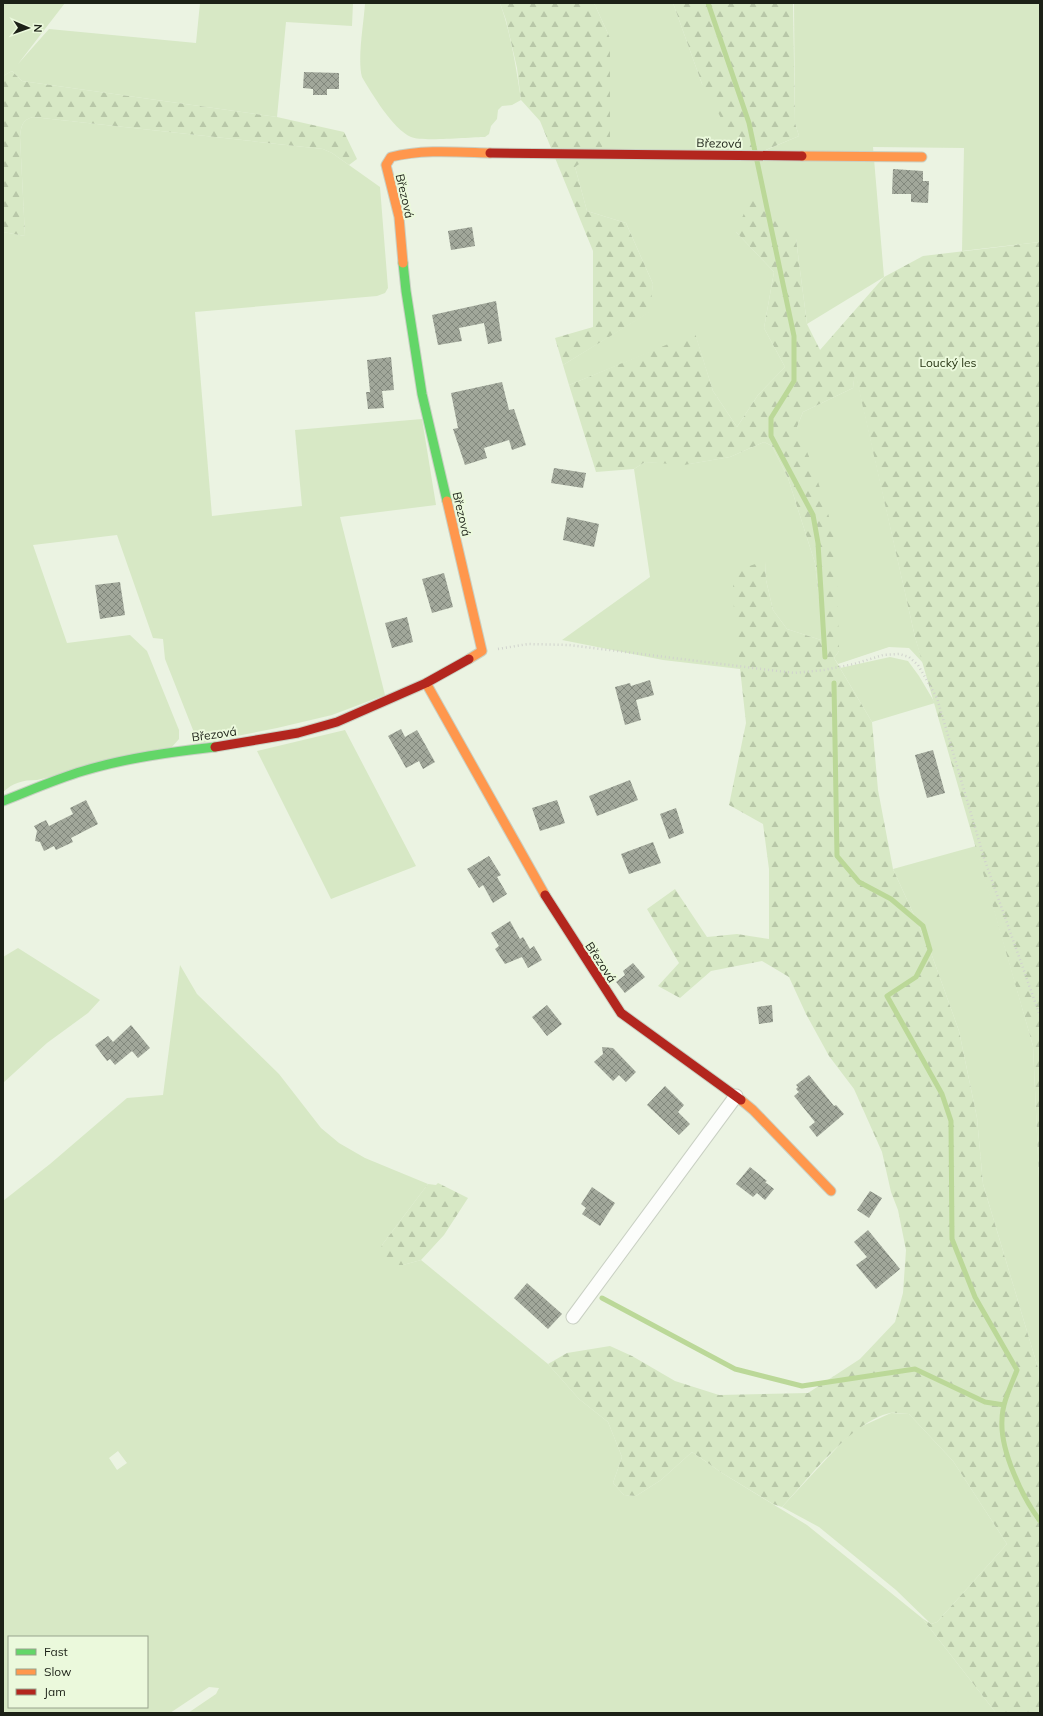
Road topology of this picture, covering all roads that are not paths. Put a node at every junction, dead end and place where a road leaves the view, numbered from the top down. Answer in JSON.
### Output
{"nodes":[{"id":1,"x":922,"y":157,"type":"dead end"},
{"id":2,"x":426,"y":683,"type":"junction"},
{"id":3,"x":3,"y":801,"type":"edge"},
{"id":4,"x":736,"y":1096,"type":"junction"},
{"id":5,"x":831,"y":1191,"type":"dead end"},
{"id":6,"x":573,"y":1317,"type":"dead end"}],
"edges":[{"from":1,"to":2,"type":"street","name":"Březová"},
{"from":2,"to":3,"type":"street","name":"Březová"},
{"from":2,"to":4,"type":"street","name":"Březová"},
{"from":4,"to":5,"type":"street","name":"Březová"},
{"from":4,"to":6,"type":"street"}]}
